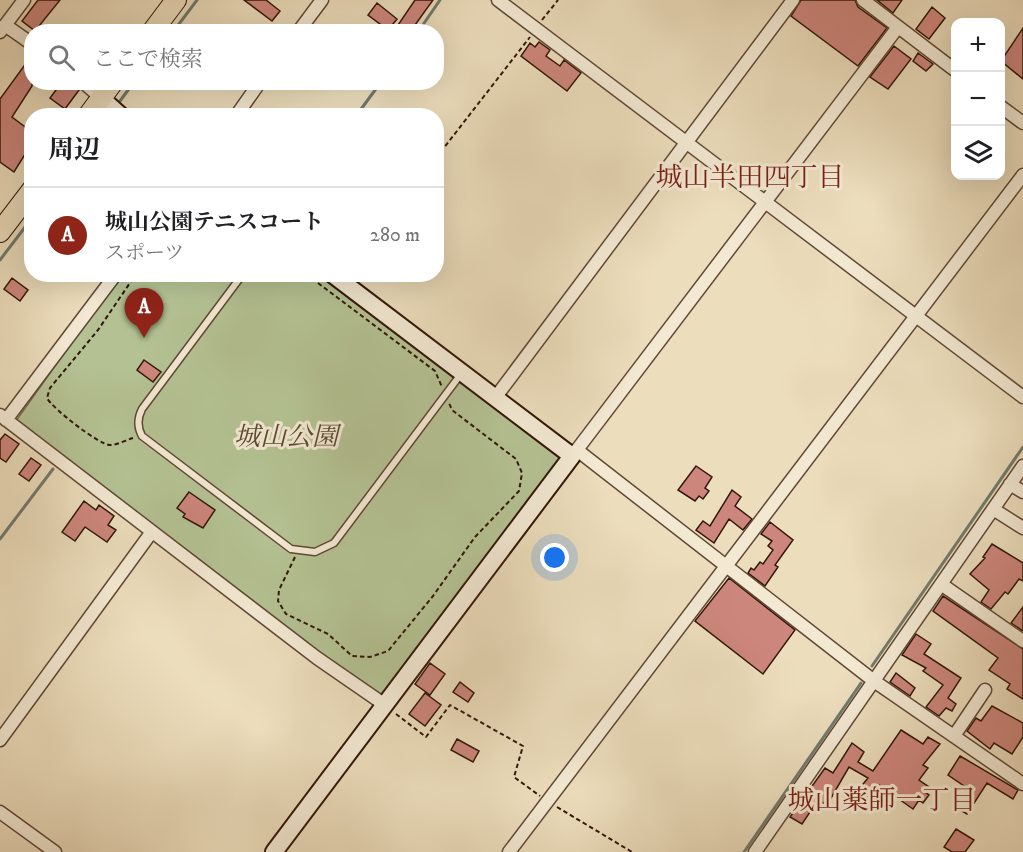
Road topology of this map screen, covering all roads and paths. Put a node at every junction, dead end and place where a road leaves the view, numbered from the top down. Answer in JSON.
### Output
{"nodes":[{"id":1,"x":24,"y":0,"type":"edge"},
{"id":2,"x":176,"y":0,"type":"edge"},
{"id":3,"x":322,"y":0,"type":"edge"},
{"id":4,"x":498,"y":0,"type":"edge"},
{"id":5,"x":558,"y":0,"type":"edge"},
{"id":6,"x":793,"y":0,"type":"edge"},
{"id":7,"x":862,"y":0,"type":"edge"},
{"id":8,"x":158,"y":24,"type":"edge"},
{"id":9,"x":304,"y":24,"type":"edge"},
{"id":10,"x":898,"y":27,"type":"junction"},
{"id":11,"x":3,"y":28,"type":"edge"},
{"id":12,"x":536,"y":28,"type":"junction"},
{"id":13,"x":24,"y":40,"type":"edge"},
{"id":14,"x":951,"y":67,"type":"edge"},
{"id":15,"x":92,"y":90,"type":"edge"},
{"id":16,"x":107,"y":90,"type":"edge"},
{"id":17,"x":254,"y":90,"type":"edge"},
{"id":18,"x":101,"y":98,"type":"junction"},
{"id":19,"x":94,"y":108,"type":"edge"},
{"id":20,"x":112,"y":108,"type":"edge"},
{"id":21,"x":242,"y":108,"type":"edge"},
{"id":22,"x":1005,"y":110,"type":"edge"},
{"id":23,"x":1023,"y":123,"type":"edge"},
{"id":24,"x":688,"y":142,"type":"junction"},
{"id":25,"x":444,"y":148,"type":"edge"},
{"id":26,"x":1023,"y":175,"type":"edge"},
{"id":27,"x":24,"y":200,"type":"edge"},
{"id":28,"x":765,"y":200,"type":"junction"},
{"id":29,"x":0,"y":232,"type":"edge"},
{"id":30,"x":110,"y":282,"type":"edge"},
{"id":31,"x":131,"y":282,"type":"edge"},
{"id":32,"x":237,"y":282,"type":"edge"},
{"id":33,"x":317,"y":282,"type":"edge"},
{"id":34,"x":347,"y":282,"type":"edge"},
{"id":35,"x":917,"y":316,"type":"junction"},
{"id":36,"x":462,"y":373,"type":"junction"},
{"id":37,"x":445,"y":395,"type":"junction"},
{"id":38,"x":1023,"y":397,"type":"edge"},
{"id":39,"x":495,"y":398,"type":"junction"},
{"id":40,"x":3,"y":417,"type":"edge"},
{"id":41,"x":141,"y":435,"type":"junction"},
{"id":42,"x":574,"y":453,"type":"junction"},
{"id":43,"x":1023,"y":466,"type":"edge"},
{"id":44,"x":1010,"y":484,"type":"junction"},
{"id":45,"x":1023,"y":492,"type":"edge"},
{"id":46,"x":993,"y":509,"type":"junction"},
{"id":47,"x":1023,"y":528,"type":"edge"},
{"id":48,"x":151,"y":533,"type":"junction"},
{"id":49,"x":298,"y":552,"type":"junction"},
{"id":50,"x":726,"y":567,"type":"junction"},
{"id":51,"x":941,"y":584,"type":"junction"},
{"id":52,"x":1023,"y":640,"type":"edge"},
{"id":53,"x":874,"y":681,"type":"junction"},
{"id":54,"x":985,"y":690,"type":"dead end"},
{"id":55,"x":385,"y":705,"type":"junction"},
{"id":56,"x":954,"y":736,"type":"junction"},
{"id":57,"x":0,"y":740,"type":"edge"},
{"id":58,"x":1023,"y":784,"type":"edge"},
{"id":59,"x":548,"y":802,"type":"junction"},
{"id":60,"x":0,"y":812,"type":"edge"},
{"id":61,"x":55,"y":852,"type":"edge"},
{"id":62,"x":274,"y":852,"type":"edge"},
{"id":63,"x":509,"y":852,"type":"edge"},
{"id":64,"x":632,"y":852,"type":"edge"},
{"id":65,"x":755,"y":852,"type":"edge"}],
"edges":[{"from":1,"to":11,"type":"street"},
{"from":2,"to":8,"type":"main road"},
{"from":3,"to":9,"type":"street"},
{"from":4,"to":12,"type":"street"},
{"from":5,"to":12,"type":"path"},
{"from":6,"to":24,"type":"street"},
{"from":7,"to":10,"type":"street"},
{"from":10,"to":14,"type":"street"},
{"from":10,"to":28,"type":"street"},
{"from":11,"to":13,"type":"street"},
{"from":12,"to":24,"type":"street"},
{"from":12,"to":25,"type":"path"},
{"from":15,"to":18,"type":"street"},
{"from":16,"to":18,"type":"main road"},
{"from":17,"to":21,"type":"street"},
{"from":18,"to":19,"type":"main road"},
{"from":18,"to":20,"type":"street"},
{"from":22,"to":23,"type":"street"},
{"from":24,"to":28,"type":"street"},
{"from":24,"to":39,"type":"street"},
{"from":26,"to":35,"type":"street"},
{"from":27,"to":29,"type":"main road"},
{"from":28,"to":35,"type":"street"},
{"from":28,"to":42,"type":"street"},
{"from":30,"to":40,"type":"street"},
{"from":31,"to":41,"type":"path"},
{"from":32,"to":41,"type":"lane"},
{"from":33,"to":37,"type":"path"},
{"from":34,"to":36,"type":"street"},
{"from":35,"to":38,"type":"street"},
{"from":35,"to":50,"type":"street"},
{"from":36,"to":37,"type":"lane"},
{"from":36,"to":39,"type":"street"},
{"from":37,"to":49,"type":"lane"},
{"from":37,"to":49,"type":"path"},
{"from":39,"to":42,"type":"street"},
{"from":40,"to":48,"type":"street"},
{"from":41,"to":49,"type":"lane"},
{"from":42,"to":50,"type":"street"},
{"from":42,"to":55,"type":"street"},
{"from":43,"to":44,"type":"street"},
{"from":44,"to":45,"type":"street"},
{"from":44,"to":46,"type":"street"},
{"from":46,"to":47,"type":"street"},
{"from":46,"to":51,"type":"street"},
{"from":48,"to":55,"type":"street"},
{"from":48,"to":57,"type":"street"},
{"from":50,"to":53,"type":"street"},
{"from":50,"to":59,"type":"street"},
{"from":51,"to":52,"type":"street"},
{"from":51,"to":53,"type":"street"},
{"from":53,"to":56,"type":"street"},
{"from":53,"to":65,"type":"street"},
{"from":54,"to":56,"type":"street"},
{"from":55,"to":59,"type":"path"},
{"from":55,"to":62,"type":"street"},
{"from":56,"to":58,"type":"street"},
{"from":59,"to":63,"type":"street"},
{"from":59,"to":64,"type":"path"},
{"from":60,"to":61,"type":"street"}]}
